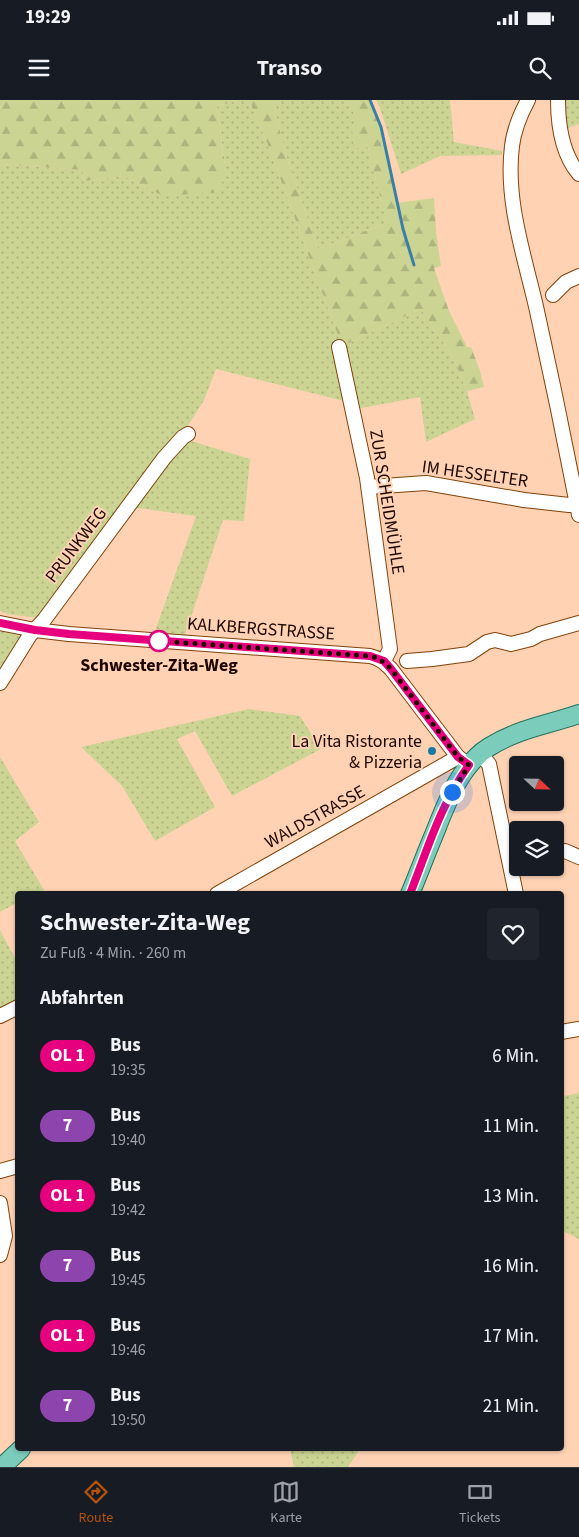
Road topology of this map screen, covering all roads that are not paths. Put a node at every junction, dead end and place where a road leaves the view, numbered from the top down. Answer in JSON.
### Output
{"nodes":[{"id":1,"x":528,"y":100,"type":"edge"},
{"id":2,"x":558,"y":100,"type":"edge"},
{"id":3,"x":579,"y":174,"type":"edge"},
{"id":4,"x":579,"y":276,"type":"edge"},
{"id":5,"x":554,"y":295,"type":"dead end"},
{"id":6,"x":339,"y":347,"type":"dead end"},
{"id":7,"x":188,"y":434,"type":"dead end"},
{"id":8,"x":368,"y":487,"type":"junction"},
{"id":9,"x":578,"y":510,"type":"edge"},
{"id":10,"x":579,"y":622,"type":"edge"},
{"id":11,"x":0,"y":623,"type":"edge"},
{"id":12,"x":35,"y":630,"type":"junction"},
{"id":13,"x":384,"y":661,"type":"junction"},
{"id":14,"x":407,"y":661,"type":"dead end"},
{"id":15,"x":0,"y":683,"type":"edge"},
{"id":16,"x":579,"y":714,"type":"edge"},
{"id":17,"x":469,"y":759,"type":"junction"},
{"id":18,"x":565,"y":851,"type":"dead end"},
{"id":19,"x":579,"y":857,"type":"edge"},
{"id":20,"x":223,"y":891,"type":"edge"},
{"id":21,"x":411,"y":891,"type":"edge"},
{"id":22,"x":515,"y":891,"type":"edge"},
{"id":23,"x":15,"y":1008,"type":"edge"},
{"id":24,"x":0,"y":1016,"type":"edge"},
{"id":25,"x":579,"y":1029,"type":"edge"},
{"id":26,"x":564,"y":1032,"type":"edge"},
{"id":27,"x":15,"y":1167,"type":"edge"},
{"id":28,"x":0,"y":1171,"type":"edge"},
{"id":29,"x":0,"y":1203,"type":"edge"},
{"id":30,"x":0,"y":1255,"type":"edge"}],
"edges":[{"from":1,"to":9,"type":"street"},
{"from":2,"to":3,"type":"street"},
{"from":4,"to":5,"type":"street"},
{"from":6,"to":8,"type":"street","name":"ZUR SCHEIDMÜHLE"},
{"from":7,"to":12,"type":"street","name":"PRUNKWEG"},
{"from":8,"to":9,"type":"street","name":"IM HESSELTER"},
{"from":8,"to":13,"type":"street","name":"ZUR SCHEIDMÜHLE"},
{"from":10,"to":14,"type":"street"},
{"from":11,"to":12,"type":"street","name":"KALKBERGSTRASSE"},
{"from":12,"to":13,"type":"street","name":"KALKBERGSTRASSE"},
{"from":12,"to":15,"type":"street","name":"PRUNKWEG"},
{"from":13,"to":17,"type":"street"},
{"from":16,"to":17,"type":"main road"},
{"from":17,"to":20,"type":"street","name":"WALDSTRASSE"},
{"from":17,"to":21,"type":"main road"},
{"from":17,"to":22,"type":"street"},
{"from":18,"to":19,"type":"street"},
{"from":23,"to":24,"type":"street"},
{"from":25,"to":26,"type":"street"},
{"from":27,"to":28,"type":"street"},
{"from":29,"to":30,"type":"street"}]}
